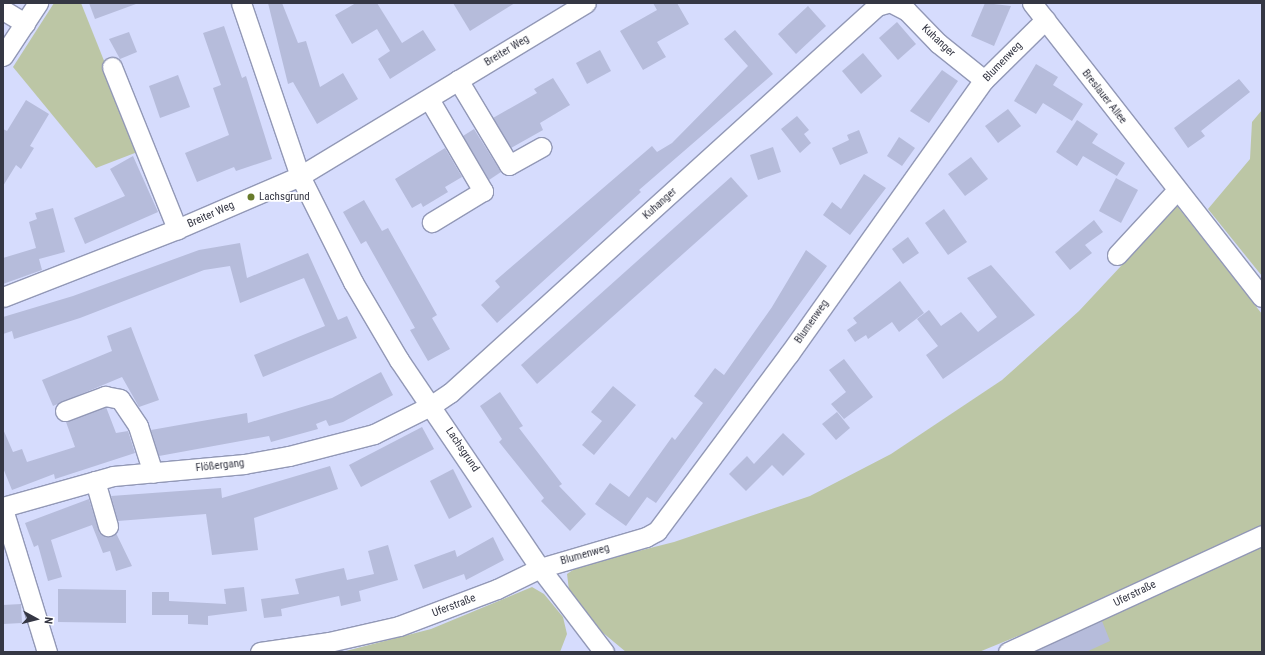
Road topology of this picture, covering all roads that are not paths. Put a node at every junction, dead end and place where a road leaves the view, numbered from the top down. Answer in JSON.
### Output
{"nodes":[{"id":1,"x":38,"y":3,"type":"edge"},
{"id":2,"x":241,"y":3,"type":"edge"},
{"id":3,"x":586,"y":3,"type":"edge"},
{"id":4,"x":887,"y":3,"type":"edge"},
{"id":5,"x":892,"y":3,"type":"edge"},
{"id":6,"x":1032,"y":3,"type":"edge"},
{"id":7,"x":3,"y":10,"type":"edge"},
{"id":8,"x":1044,"y":20,"type":"junction"},
{"id":9,"x":25,"y":23,"type":"junction"},
{"id":10,"x":3,"y":56,"type":"edge"},
{"id":11,"x":112,"y":67,"type":"dead end"},
{"id":12,"x":458,"y":80,"type":"junction"},
{"id":13,"x":984,"y":80,"type":"junction"},
{"id":14,"x":429,"y":99,"type":"junction"},
{"id":15,"x":541,"y":146,"type":"dead end"},
{"id":16,"x":300,"y":176,"type":"junction"},
{"id":17,"x":1177,"y":190,"type":"junction"},
{"id":18,"x":432,"y":222,"type":"dead end"},
{"id":19,"x":178,"y":230,"type":"junction"},
{"id":20,"x":1117,"y":255,"type":"dead end"},
{"id":21,"x":3,"y":297,"type":"edge"},
{"id":22,"x":1262,"y":297,"type":"edge"},
{"id":23,"x":432,"y":405,"type":"junction"},
{"id":24,"x":65,"y":411,"type":"dead end"},
{"id":25,"x":153,"y":473,"type":"junction"},
{"id":26,"x":95,"y":481,"type":"junction"},
{"id":27,"x":3,"y":508,"type":"edge"},
{"id":28,"x":108,"y":526,"type":"dead end"},
{"id":29,"x":1262,"y":535,"type":"edge"},
{"id":30,"x":540,"y":568,"type":"junction"},
{"id":31,"x":597,"y":650,"type":"edge"},
{"id":32,"x":47,"y":652,"type":"edge"},
{"id":33,"x":260,"y":652,"type":"edge"},
{"id":34,"x":1008,"y":652,"type":"edge"}],
"edges":[{"from":1,"to":9,"type":"street"},
{"from":2,"to":16,"type":"street","name":"Lachsgrund"},
{"from":3,"to":12,"type":"street","name":"Breiter Weg"},
{"from":4,"to":23,"type":"street","name":"Kuhanger"},
{"from":5,"to":13,"type":"street","name":"Kuhanger"},
{"from":6,"to":8,"type":"street","name":"Breslauer Allee"},
{"from":7,"to":9,"type":"street"},
{"from":8,"to":13,"type":"street","name":"Blumenweg"},
{"from":8,"to":17,"type":"street","name":"Breslauer Allee"},
{"from":9,"to":10,"type":"street"},
{"from":11,"to":19,"type":"street"},
{"from":12,"to":14,"type":"street","name":"Breiter Weg"},
{"from":12,"to":15,"type":"street"},
{"from":13,"to":30,"type":"street","name":"Blumenweg"},
{"from":14,"to":16,"type":"street","name":"Breiter Weg"},
{"from":14,"to":18,"type":"street"},
{"from":16,"to":19,"type":"street","name":"Breiter Weg"},
{"from":16,"to":23,"type":"street","name":"Lachsgrund"},
{"from":17,"to":20,"type":"street"},
{"from":17,"to":22,"type":"street","name":"Breslauer Allee"},
{"from":19,"to":21,"type":"street","name":"Breiter Weg"},
{"from":23,"to":25,"type":"street","name":"Flößergang"},
{"from":23,"to":30,"type":"street","name":"Lachsgrund"},
{"from":24,"to":25,"type":"street"},
{"from":25,"to":26,"type":"street","name":"Flößergang"},
{"from":26,"to":27,"type":"street","name":"Flößergang"},
{"from":26,"to":28,"type":"street"},
{"from":27,"to":32,"type":"street"},
{"from":29,"to":34,"type":"street","name":"Uferstraße"},
{"from":30,"to":31,"type":"street"},
{"from":30,"to":33,"type":"street","name":"Uferstraße"}]}
